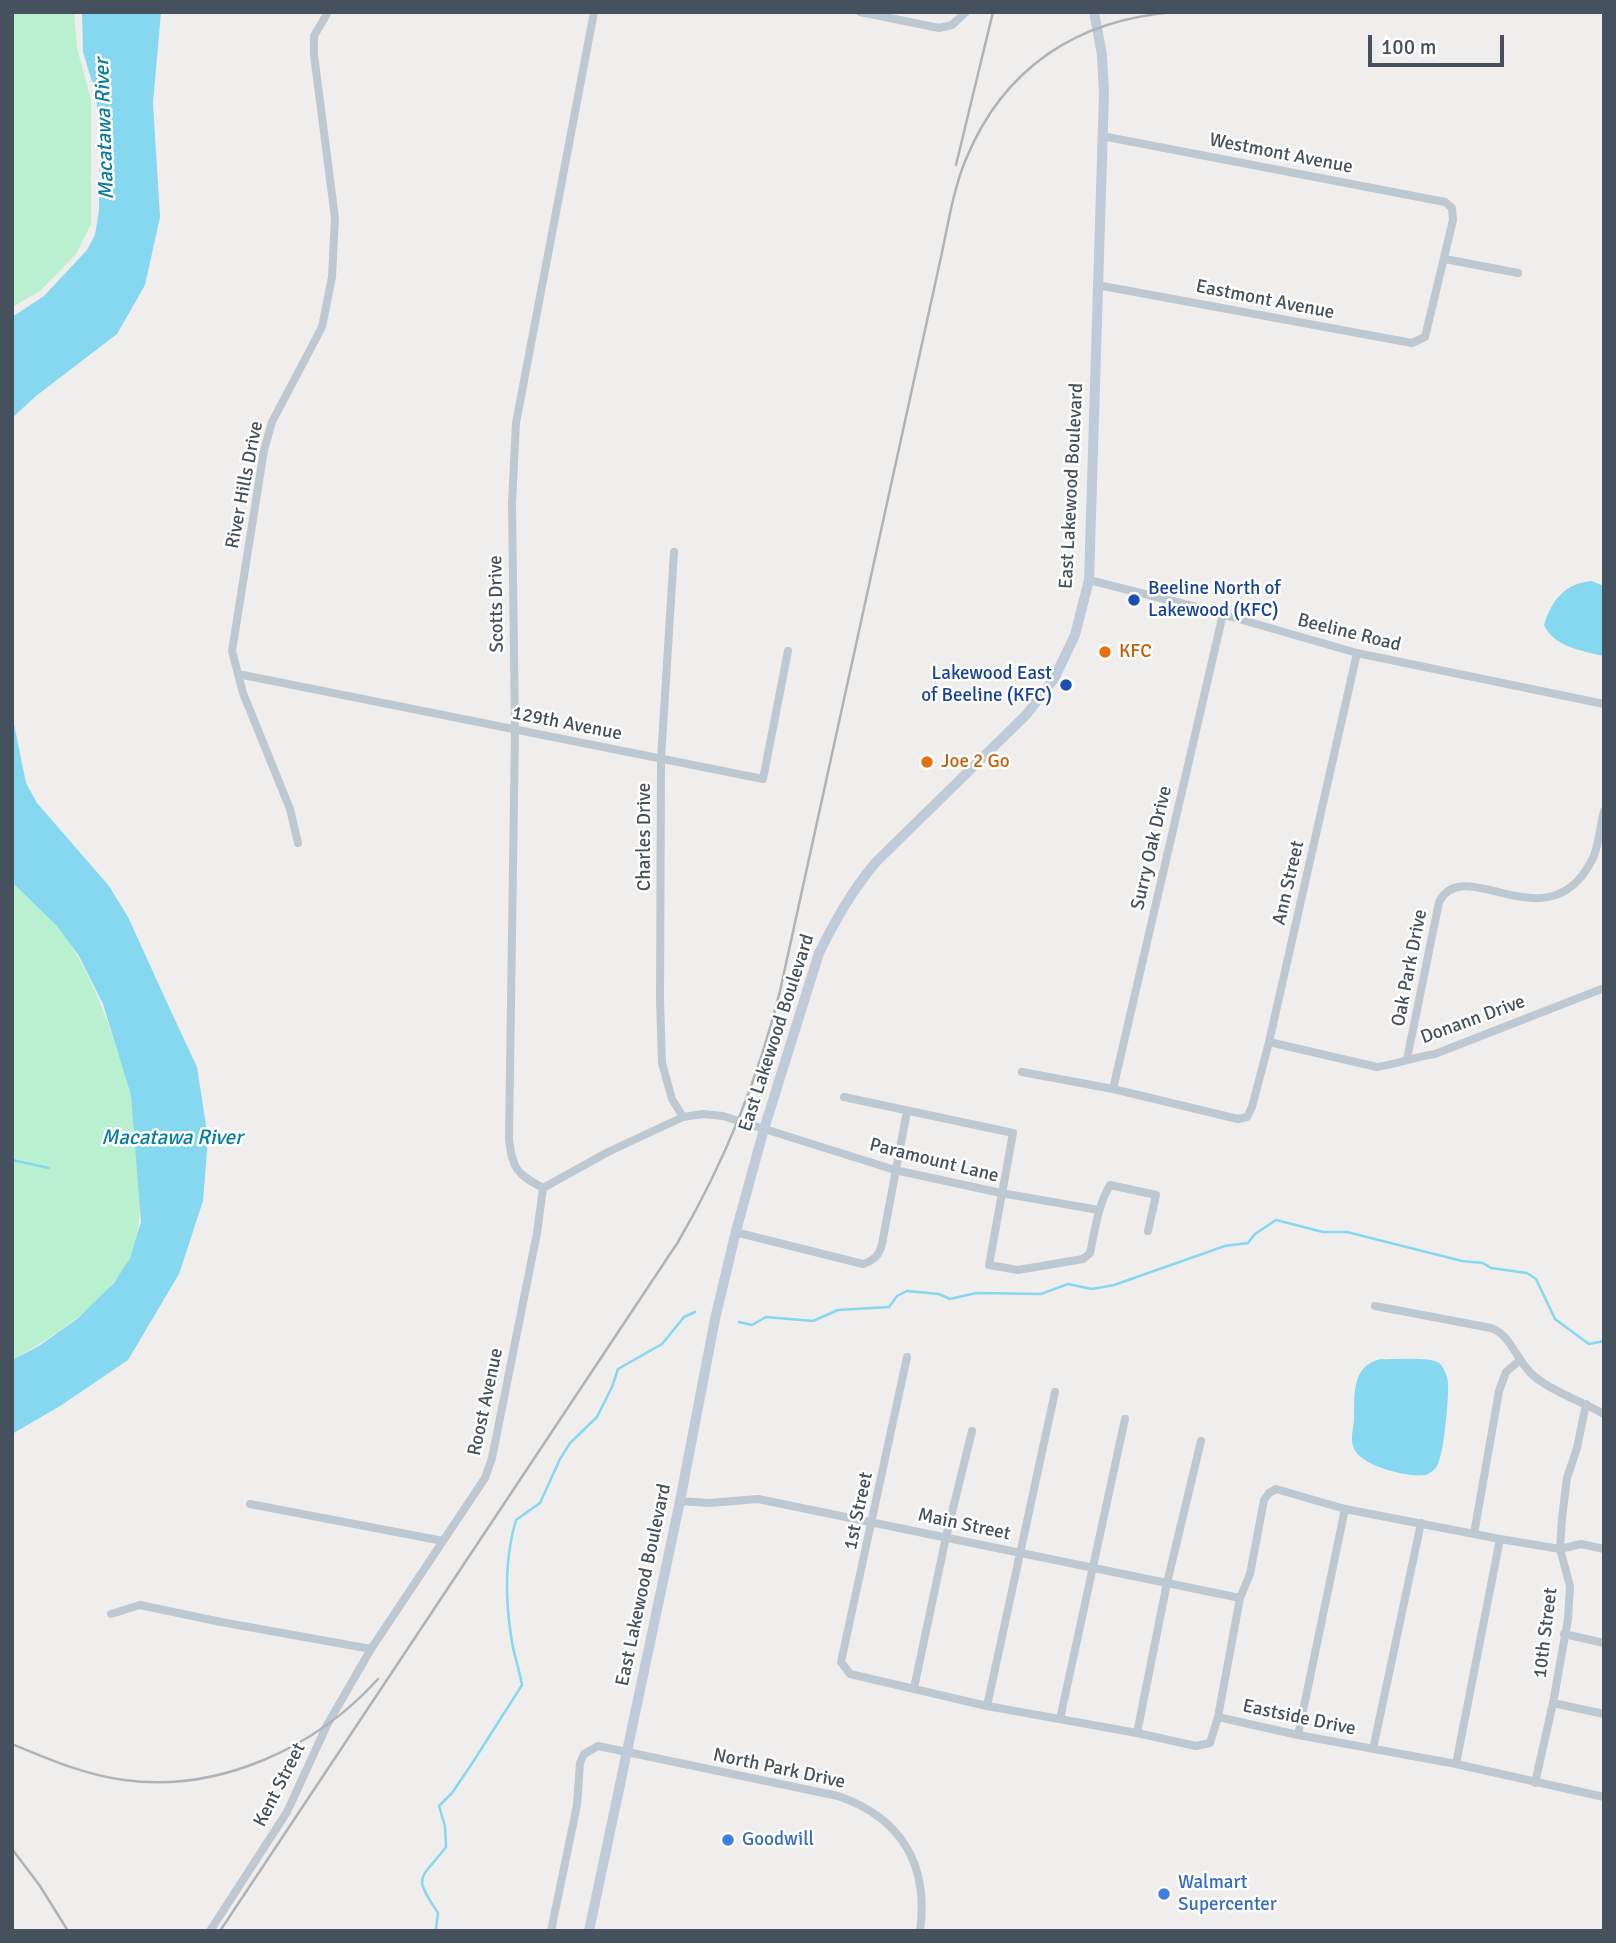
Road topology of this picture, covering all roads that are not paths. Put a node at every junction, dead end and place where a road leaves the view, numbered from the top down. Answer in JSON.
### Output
{"nodes":[{"id":1,"x":328,"y":12,"type":"edge"},
{"id":2,"x":594,"y":12,"type":"edge"},
{"id":3,"x":860,"y":12,"type":"edge"},
{"id":4,"x":966,"y":12,"type":"edge"},
{"id":5,"x":1094,"y":12,"type":"edge"},
{"id":6,"x":1102,"y":136,"type":"junction"},
{"id":7,"x":1445,"y":259,"type":"junction"},
{"id":8,"x":1518,"y":273,"type":"dead end"},
{"id":9,"x":1097,"y":285,"type":"junction"},
{"id":10,"x":674,"y":552,"type":"dead end"},
{"id":11,"x":1088,"y":580,"type":"junction"},
{"id":12,"x":1223,"y":614,"type":"junction"},
{"id":13,"x":788,"y":651,"type":"dead end"},
{"id":14,"x":1357,"y":653,"type":"junction"},
{"id":15,"x":238,"y":674,"type":"junction"},
{"id":16,"x":1604,"y":704,"type":"edge"},
{"id":17,"x":515,"y":730,"type":"junction"},
{"id":18,"x":661,"y":759,"type":"junction"},
{"id":19,"x":1604,"y":811,"type":"edge"},
{"id":20,"x":298,"y":843,"type":"dead end"},
{"id":21,"x":1594,"y":857,"type":"junction"},
{"id":22,"x":1604,"y":859,"type":"edge"},
{"id":23,"x":1604,"y":988,"type":"edge"},
{"id":24,"x":1269,"y":1042,"type":"junction"},
{"id":25,"x":1407,"y":1059,"type":"junction"},
{"id":26,"x":1022,"y":1072,"type":"dead end"},
{"id":27,"x":1113,"y":1089,"type":"junction"},
{"id":28,"x":844,"y":1097,"type":"dead end"},
{"id":29,"x":907,"y":1111,"type":"junction"},
{"id":30,"x":683,"y":1117,"type":"junction"},
{"id":31,"x":764,"y":1129,"type":"junction"},
{"id":32,"x":895,"y":1170,"type":"junction"},
{"id":33,"x":543,"y":1188,"type":"junction"},
{"id":34,"x":1001,"y":1193,"type":"junction"},
{"id":35,"x":1099,"y":1210,"type":"junction"},
{"id":36,"x":1148,"y":1231,"type":"dead end"},
{"id":37,"x":735,"y":1232,"type":"junction"},
{"id":38,"x":1376,"y":1306,"type":"dead end"},
{"id":39,"x":907,"y":1357,"type":"dead end"},
{"id":40,"x":1519,"y":1361,"type":"junction"},
{"id":41,"x":1055,"y":1392,"type":"dead end"},
{"id":42,"x":1586,"y":1404,"type":"junction"},
{"id":43,"x":1604,"y":1414,"type":"edge"},
{"id":44,"x":1125,"y":1419,"type":"dead end"},
{"id":45,"x":972,"y":1431,"type":"dead end"},
{"id":46,"x":1201,"y":1441,"type":"dead end"},
{"id":47,"x":680,"y":1501,"type":"junction"},
{"id":48,"x":250,"y":1504,"type":"dead end"},
{"id":49,"x":1345,"y":1508,"type":"junction"},
{"id":50,"x":873,"y":1522,"type":"junction"},
{"id":51,"x":1421,"y":1524,"type":"junction"},
{"id":52,"x":1474,"y":1534,"type":"junction"},
{"id":53,"x":946,"y":1536,"type":"junction"},
{"id":54,"x":1500,"y":1539,"type":"junction"},
{"id":55,"x":443,"y":1541,"type":"junction"},
{"id":56,"x":1560,"y":1549,"type":"junction"},
{"id":57,"x":1604,"y":1549,"type":"edge"},
{"id":58,"x":1020,"y":1553,"type":"junction"},
{"id":59,"x":1092,"y":1568,"type":"junction"},
{"id":60,"x":1167,"y":1583,"type":"junction"},
{"id":61,"x":1240,"y":1598,"type":"junction"},
{"id":62,"x":111,"y":1614,"type":"dead end"},
{"id":63,"x":1564,"y":1634,"type":"junction"},
{"id":64,"x":1604,"y":1643,"type":"edge"},
{"id":65,"x":371,"y":1649,"type":"junction"},
{"id":66,"x":845,"y":1670,"type":"joint"},
{"id":67,"x":914,"y":1688,"type":"junction"},
{"id":68,"x":1553,"y":1703,"type":"junction"},
{"id":69,"x":988,"y":1706,"type":"junction"},
{"id":70,"x":1604,"y":1714,"type":"edge"},
{"id":71,"x":1218,"y":1717,"type":"junction"},
{"id":72,"x":1060,"y":1719,"type":"junction"},
{"id":73,"x":1137,"y":1733,"type":"junction"},
{"id":74,"x":1298,"y":1735,"type":"junction"},
{"id":75,"x":1373,"y":1749,"type":"junction"},
{"id":76,"x":626,"y":1753,"type":"junction"},
{"id":77,"x":1456,"y":1764,"type":"junction"},
{"id":78,"x":1535,"y":1783,"type":"junction"},
{"id":79,"x":1604,"y":1797,"type":"edge"},
{"id":80,"x":210,"y":1931,"type":"edge"},
{"id":81,"x":551,"y":1931,"type":"edge"},
{"id":82,"x":589,"y":1931,"type":"edge"},
{"id":83,"x":920,"y":1931,"type":"edge"}],
"edges":[{"from":1,"to":15,"type":"street","name":"River Hills Drive"},
{"from":2,"to":17,"type":"street","name":"Scotts Drive"},
{"from":3,"to":4,"type":"street"},
{"from":5,"to":6,"type":"main road","name":"East Lakewood Boulevard"},
{"from":6,"to":7,"type":"street","name":"Westmont Avenue"},
{"from":6,"to":9,"type":"main road","name":"East Lakewood Boulevard"},
{"from":7,"to":8,"type":"street"},
{"from":7,"to":9,"type":"street","name":"Eastmont Avenue"},
{"from":9,"to":11,"type":"main road","name":"East Lakewood Boulevard"},
{"from":10,"to":18,"type":"street","name":"Charles Drive"},
{"from":11,"to":12,"type":"street","name":"Beeline Road"},
{"from":11,"to":31,"type":"main road","name":"East Lakewood Boulevard"},
{"from":12,"to":14,"type":"street","name":"Beeline Road"},
{"from":12,"to":27,"type":"street","name":"Surry Oak Drive"},
{"from":13,"to":18,"type":"street","name":"129th Avenue"},
{"from":14,"to":16,"type":"street","name":"Beeline Road"},
{"from":14,"to":24,"type":"street","name":"Ann Street"},
{"from":15,"to":17,"type":"street","name":"129th Avenue"},
{"from":15,"to":20,"type":"street","name":"River Hills Drive"},
{"from":17,"to":18,"type":"street","name":"129th Avenue"},
{"from":17,"to":33,"type":"street","name":"Scotts Drive"},
{"from":18,"to":30,"type":"street","name":"Charles Drive"},
{"from":19,"to":21,"type":"street","name":"Oak Park Drive"},
{"from":21,"to":22,"type":"street"},
{"from":21,"to":25,"type":"street","name":"Oak Park Drive"},
{"from":23,"to":25,"type":"street","name":"Donann Drive"},
{"from":24,"to":25,"type":"street","name":"Donann Drive"},
{"from":24,"to":27,"type":"street","name":"Ann Street"},
{"from":26,"to":27,"type":"street"},
{"from":28,"to":29,"type":"street"},
{"from":29,"to":32,"type":"street"},
{"from":29,"to":34,"type":"street"},
{"from":30,"to":31,"type":"street"},
{"from":30,"to":33,"type":"street"},
{"from":31,"to":32,"type":"street","name":"Paramount Lane"},
{"from":31,"to":37,"type":"main road","name":"East Lakewood Boulevard"},
{"from":32,"to":34,"type":"street","name":"Paramount Lane"},
{"from":32,"to":37,"type":"street"},
{"from":33,"to":55,"type":"street","name":"Roost Avenue"},
{"from":34,"to":35,"type":"street","name":"Paramount Lane"},
{"from":34,"to":35,"type":"street"},
{"from":35,"to":36,"type":"street"},
{"from":37,"to":47,"type":"main road","name":"East Lakewood Boulevard"},
{"from":38,"to":40,"type":"street"},
{"from":39,"to":50,"type":"street","name":"1st Street"},
{"from":40,"to":42,"type":"street"},
{"from":40,"to":52,"type":"street"},
{"from":41,"to":58,"type":"street"},
{"from":42,"to":43,"type":"street"},
{"from":42,"to":56,"type":"street","name":"10th Street"},
{"from":44,"to":59,"type":"street"},
{"from":45,"to":53,"type":"street"},
{"from":46,"to":60,"type":"street"},
{"from":47,"to":50,"type":"street","name":"Main Street"},
{"from":47,"to":76,"type":"main road","name":"East Lakewood Boulevard"},
{"from":48,"to":55,"type":"street"},
{"from":49,"to":51,"type":"street"},
{"from":49,"to":61,"type":"street"},
{"from":49,"to":74,"type":"street"},
{"from":50,"to":53,"type":"street","name":"Main Street"},
{"from":50,"to":66,"type":"street","name":"1st Street"},
{"from":51,"to":52,"type":"street"},
{"from":51,"to":75,"type":"street"},
{"from":52,"to":54,"type":"street"},
{"from":53,"to":58,"type":"street","name":"Main Street"},
{"from":53,"to":67,"type":"street"},
{"from":54,"to":56,"type":"street"},
{"from":54,"to":77,"type":"street"},
{"from":55,"to":65,"type":"street","name":"Roost Avenue"},
{"from":56,"to":57,"type":"street"},
{"from":56,"to":63,"type":"street","name":"10th Street"},
{"from":58,"to":59,"type":"street","name":"Main Street"},
{"from":58,"to":69,"type":"street"},
{"from":59,"to":60,"type":"street","name":"Main Street"},
{"from":59,"to":72,"type":"street"},
{"from":60,"to":61,"type":"street","name":"Main Street"},
{"from":60,"to":73,"type":"street"},
{"from":61,"to":71,"type":"street"},
{"from":62,"to":65,"type":"street"},
{"from":63,"to":64,"type":"street"},
{"from":63,"to":68,"type":"street","name":"10th Street"},
{"from":65,"to":80,"type":"street","name":"Kent Street"},
{"from":66,"to":67,"type":"street","name":"Eastside Drive"},
{"from":67,"to":69,"type":"street","name":"Eastside Drive"},
{"from":68,"to":70,"type":"street"},
{"from":68,"to":78,"type":"street","name":"10th Street"},
{"from":69,"to":72,"type":"street","name":"Eastside Drive"},
{"from":71,"to":73,"type":"street","name":"Eastside Drive"},
{"from":71,"to":74,"type":"street","name":"Eastside Drive"},
{"from":72,"to":73,"type":"street","name":"Eastside Drive"},
{"from":74,"to":75,"type":"street","name":"Eastside Drive"},
{"from":75,"to":77,"type":"street","name":"Eastside Drive"},
{"from":76,"to":81,"type":"street","name":"North Park Drive"},
{"from":76,"to":82,"type":"main road","name":"East Lakewood Boulevard"},
{"from":76,"to":83,"type":"street","name":"North Park Drive"},
{"from":77,"to":78,"type":"street","name":"Eastside Drive"},
{"from":78,"to":79,"type":"street","name":"Eastside Drive"}]}
